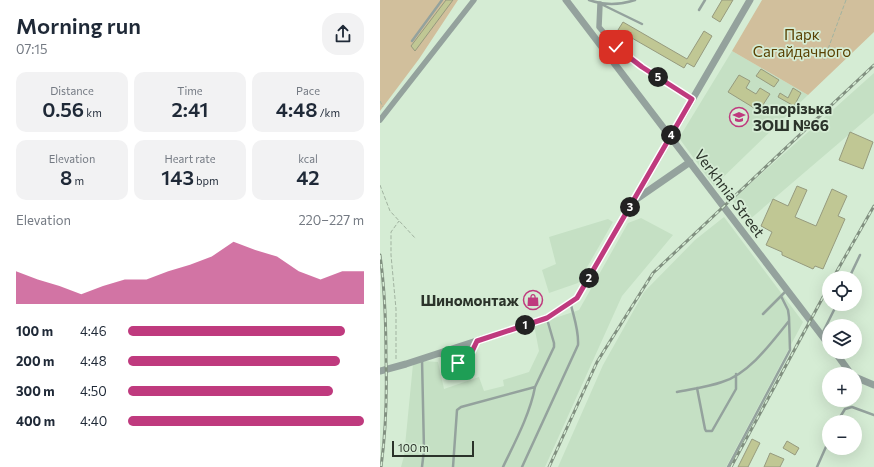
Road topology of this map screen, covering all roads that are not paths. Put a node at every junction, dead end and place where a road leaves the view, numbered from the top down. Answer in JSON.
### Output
{"nodes":[{"id":1,"x":442,"y":0,"type":"edge"},
{"id":2,"x":473,"y":0,"type":"edge"},
{"id":3,"x":566,"y":0,"type":"edge"},
{"id":4,"x":589,"y":0,"type":"edge"},
{"id":5,"x":635,"y":0,"type":"edge"},
{"id":6,"x":705,"y":0,"type":"edge"},
{"id":7,"x":750,"y":0,"type":"edge"},
{"id":8,"x":600,"y":4,"type":"junction"},
{"id":9,"x":699,"y":10,"type":"dead end"},
{"id":10,"x":642,"y":24,"type":"dead end"},
{"id":11,"x":412,"y":40,"type":"dead end"},
{"id":12,"x":692,"y":99,"type":"junction"},
{"id":13,"x":380,"y":120,"type":"edge"},
{"id":14,"x":670,"y":136,"type":"junction"},
{"id":15,"x":690,"y":162,"type":"junction"},
{"id":16,"x":633,"y":201,"type":"junction"},
{"id":17,"x":860,"y":255,"type":"dead end"},
{"id":18,"x":852,"y":271,"type":"edge"},
{"id":19,"x":787,"y":290,"type":"junction"},
{"id":20,"x":781,"y":296,"type":"junction"},
{"id":21,"x":570,"y":302,"type":"junction"},
{"id":22,"x":763,"y":314,"type":"dead end"},
{"id":23,"x":547,"y":318,"type":"junction"},
{"id":24,"x":789,"y":320,"type":"junction"},
{"id":25,"x":822,"y":335,"type":"edge"},
{"id":26,"x":477,"y":341,"type":"junction"},
{"id":27,"x":437,"y":354,"type":"junction"},
{"id":28,"x":422,"y":359,"type":"junction"},
{"id":29,"x":840,"y":359,"type":"edge"},
{"id":30,"x":847,"y":367,"type":"edge"},
{"id":31,"x":380,"y":371,"type":"edge"},
{"id":32,"x":736,"y":374,"type":"junction"},
{"id":33,"x":862,"y":380,"type":"edge"},
{"id":34,"x":874,"y":385,"type":"edge"},
{"id":35,"x":535,"y":387,"type":"junction"},
{"id":36,"x":697,"y":388,"type":"junction"},
{"id":37,"x":677,"y":392,"type":"dead end"},
{"id":38,"x":841,"y":415,"type":"edge"},
{"id":39,"x":874,"y":415,"type":"edge"},
{"id":40,"x":822,"y":455,"type":"edge"},
{"id":41,"x":422,"y":467,"type":"edge"},
{"id":42,"x":453,"y":467,"type":"edge"},
{"id":43,"x":503,"y":467,"type":"edge"},
{"id":44,"x":522,"y":467,"type":"edge"},
{"id":45,"x":728,"y":467,"type":"edge"},
{"id":46,"x":817,"y":467,"type":"edge"}],
"edges":[{"from":1,"to":11,"type":"lane"},
{"from":2,"to":13,"type":"street"},
{"from":3,"to":14,"type":"street","name":"Verkhnia Street"},
{"from":4,"to":8,"type":"lane"},
{"from":5,"to":8,"type":"lane"},
{"from":6,"to":9,"type":"lane"},
{"from":7,"to":12,"type":"street"},
{"from":8,"to":10,"type":"lane"},
{"from":8,"to":12,"type":"street"},
{"from":12,"to":14,"type":"street"},
{"from":14,"to":15,"type":"street","name":"Verkhnia Street"},
{"from":14,"to":16,"type":"street"},
{"from":15,"to":16,"type":"street"},
{"from":15,"to":19,"type":"street","name":"Verkhnia Street"},
{"from":16,"to":21,"type":"street"},
{"from":17,"to":18,"type":"lane"},
{"from":19,"to":20,"type":"lane"},
{"from":19,"to":25,"type":"street","name":"Verkhnia Street"},
{"from":20,"to":22,"type":"lane"},
{"from":20,"to":24,"type":"lane"},
{"from":21,"to":23,"type":"street"},
{"from":21,"to":44,"type":"lane"},
{"from":23,"to":26,"type":"street"},
{"from":23,"to":35,"type":"lane"},
{"from":24,"to":32,"type":"lane"},
{"from":24,"to":45,"type":"lane"},
{"from":26,"to":27,"type":"street"},
{"from":26,"to":27,"type":"lane"},
{"from":27,"to":28,"type":"street"},
{"from":28,"to":31,"type":"street"},
{"from":28,"to":41,"type":"lane"},
{"from":29,"to":30,"type":"street"},
{"from":32,"to":36,"type":"lane"},
{"from":32,"to":36,"type":"lane"},
{"from":33,"to":34,"type":"street"},
{"from":35,"to":42,"type":"lane"},
{"from":35,"to":43,"type":"lane"},
{"from":36,"to":37,"type":"lane"},
{"from":38,"to":39,"type":"lane"},
{"from":40,"to":46,"type":"lane"}]}
